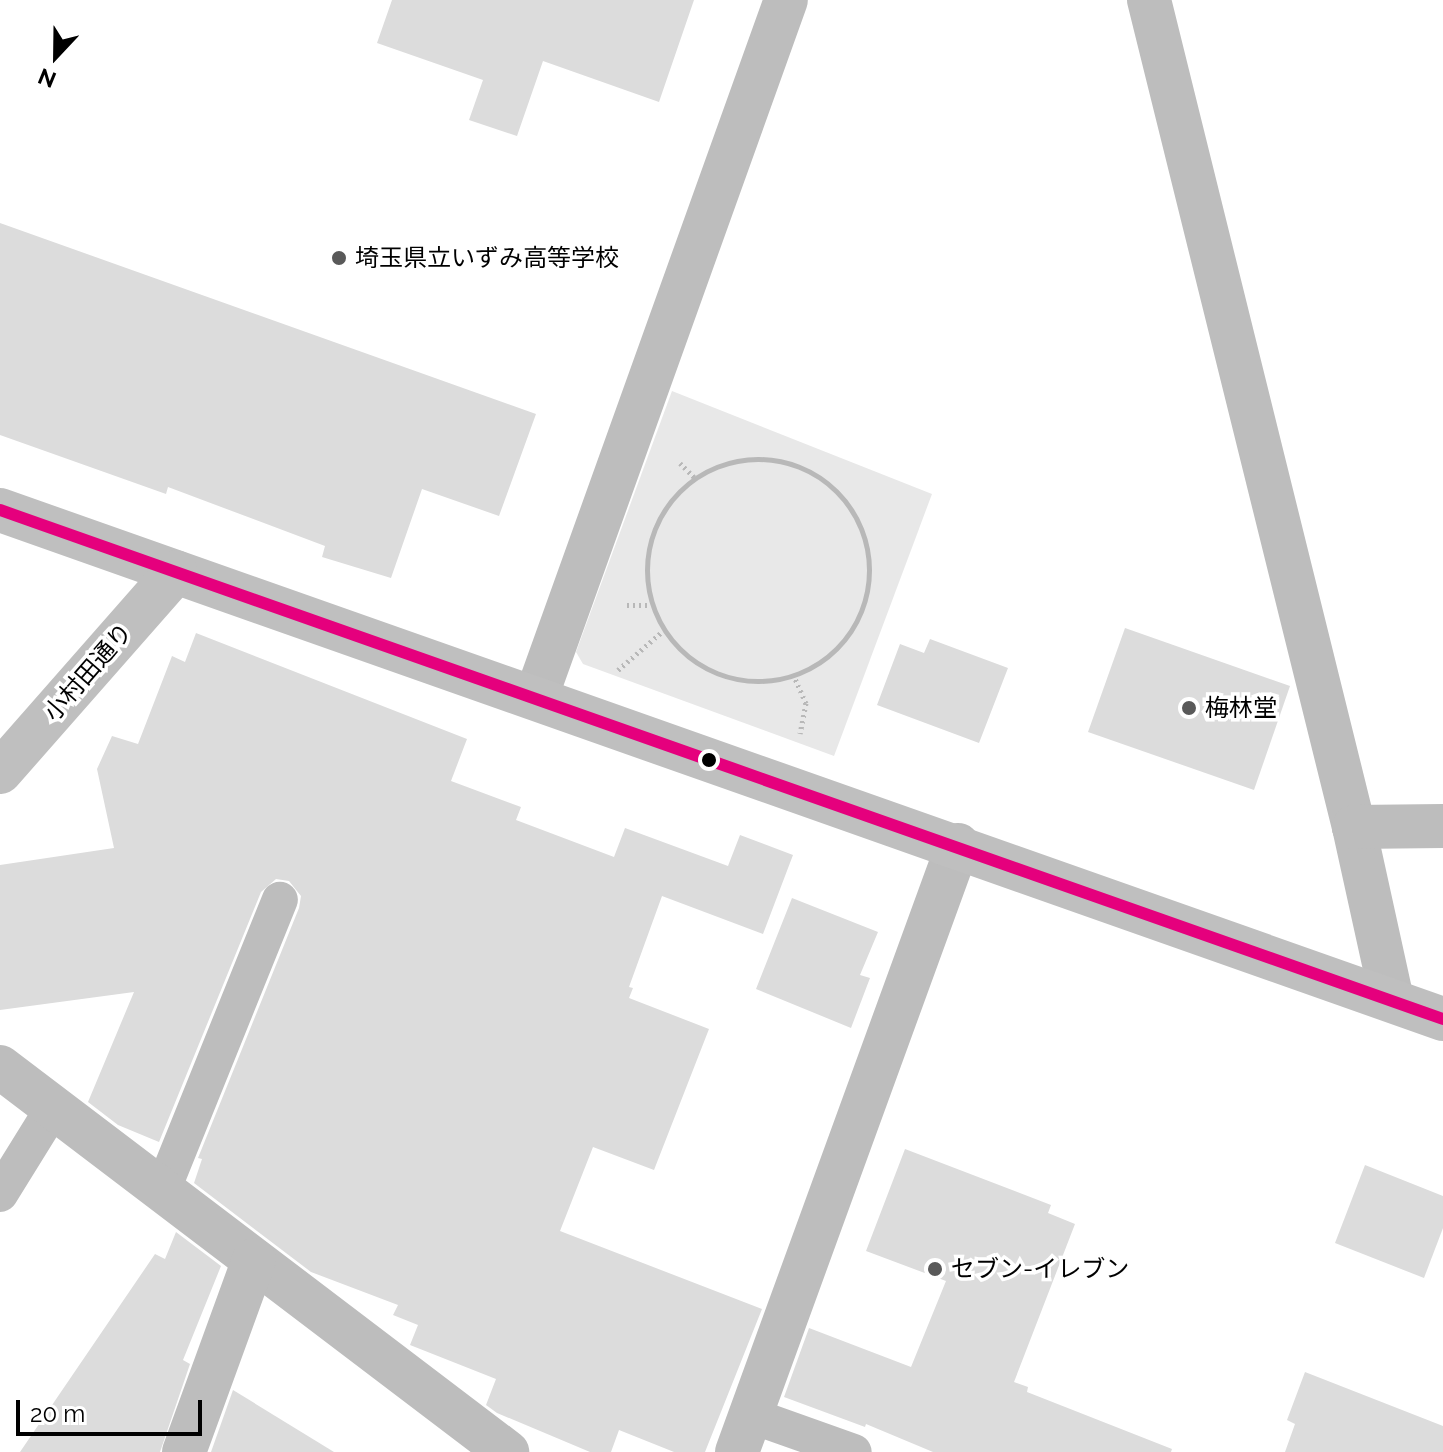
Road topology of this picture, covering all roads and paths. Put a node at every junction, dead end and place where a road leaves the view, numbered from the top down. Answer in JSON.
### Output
{"nodes":[{"id":1,"x":786,"y":0,"type":"edge"},
{"id":2,"x":1149,"y":0,"type":"edge"},
{"id":3,"x":0,"y":510,"type":"edge"},
{"id":4,"x":176,"y":572,"type":"junction"},
{"id":5,"x":663,"y":631,"type":"junction"},
{"id":6,"x":608,"y":662,"type":"dead end"},
{"id":7,"x":621,"y":667,"type":"junction"},
{"id":8,"x":636,"y":672,"type":"dead end"},
{"id":9,"x":793,"y":674,"type":"junction"},
{"id":10,"x":613,"y":675,"type":"dead end"},
{"id":11,"x":536,"y":697,"type":"junction"},
{"id":12,"x":785,"y":728,"type":"dead end"},
{"id":13,"x":800,"y":733,"type":"junction"},
{"id":14,"x":798,"y":743,"type":"dead end"},
{"id":15,"x":0,"y":772,"type":"edge"},
{"id":16,"x":1443,"y":826,"type":"edge"},
{"id":17,"x":1354,"y":827,"type":"junction"},
{"id":18,"x":958,"y":845,"type":"junction"},
{"id":19,"x":280,"y":900,"type":"dead end"},
{"id":20,"x":1392,"y":1000,"type":"junction"},
{"id":21,"x":1443,"y":1019,"type":"edge"},
{"id":22,"x":0,"y":1067,"type":"edge"},
{"id":23,"x":54,"y":1107,"type":"junction"},
{"id":24,"x":163,"y":1189,"type":"junction"},
{"id":25,"x":0,"y":1194,"type":"edge"},
{"id":26,"x":254,"y":1260,"type":"junction"},
{"id":27,"x":744,"y":1434,"type":"edge"},
{"id":28,"x":184,"y":1452,"type":"edge"},
{"id":29,"x":507,"y":1452,"type":"edge"},
{"id":30,"x":854,"y":1452,"type":"edge"}],
"edges":[{"from":1,"to":11,"type":"street"},
{"from":2,"to":17,"type":"street"},
{"from":3,"to":4,"type":"street"},
{"from":4,"to":11,"type":"street"},
{"from":4,"to":15,"type":"street","name":"小村田通り"},
{"from":5,"to":7,"type":"path"},
{"from":5,"to":9,"type":"path"},
{"from":5,"to":9,"type":"path"},
{"from":6,"to":7,"type":"path"},
{"from":7,"to":8,"type":"path"},
{"from":7,"to":10,"type":"path"},
{"from":9,"to":13,"type":"path"},
{"from":11,"to":18,"type":"street"},
{"from":12,"to":13,"type":"path"},
{"from":13,"to":14,"type":"path"},
{"from":16,"to":17,"type":"street"},
{"from":17,"to":20,"type":"street"},
{"from":18,"to":20,"type":"street"},
{"from":18,"to":27,"type":"street"},
{"from":19,"to":24,"type":"lane"},
{"from":20,"to":21,"type":"street"},
{"from":22,"to":23,"type":"street"},
{"from":23,"to":24,"type":"street"},
{"from":23,"to":25,"type":"lane"},
{"from":24,"to":26,"type":"street"},
{"from":26,"to":28,"type":"street"},
{"from":26,"to":29,"type":"street"},
{"from":27,"to":30,"type":"lane"}]}
